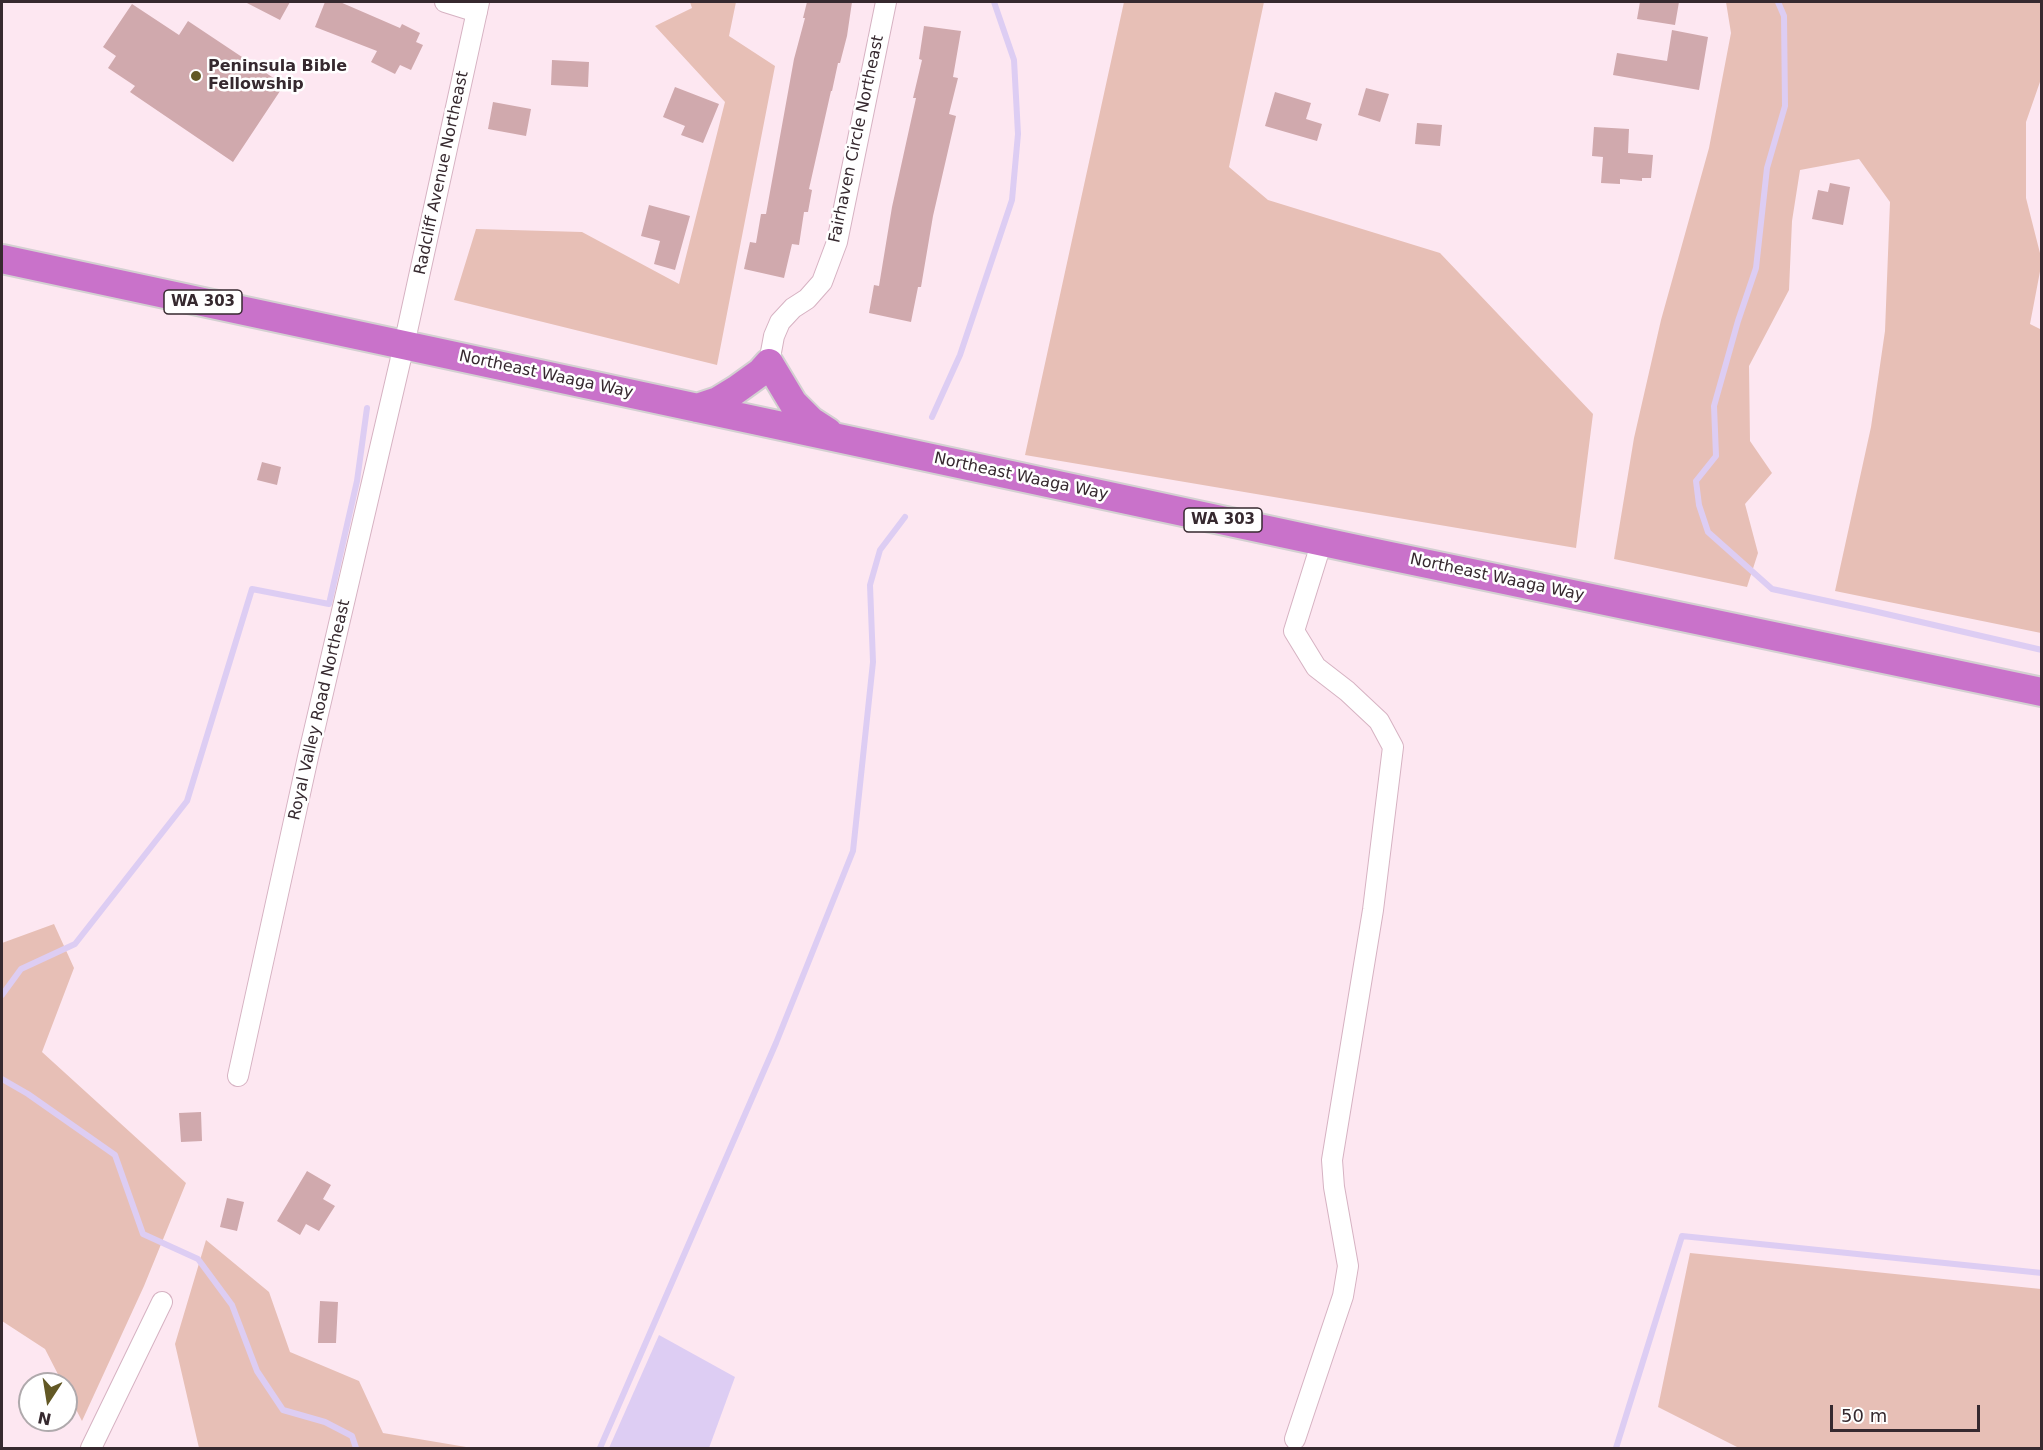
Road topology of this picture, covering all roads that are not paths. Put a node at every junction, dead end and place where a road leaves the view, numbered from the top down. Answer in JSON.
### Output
{"nodes":[{"id":1,"x":445,"y":2,"type":"edge"},
{"id":2,"x":886,"y":2,"type":"edge"},
{"id":3,"x":478,"y":7,"type":"edge"},
{"id":4,"x":2,"y":259,"type":"edge"},
{"id":5,"x":404,"y":345,"type":"junction"},
{"id":6,"x":769,"y":363,"type":"junction"},
{"id":7,"x":698,"y":408,"type":"junction"},
{"id":8,"x":838,"y":438,"type":"junction"},
{"id":9,"x":1322,"y":541,"type":"junction"},
{"id":10,"x":2042,"y":692,"type":"edge"},
{"id":11,"x":238,"y":1076,"type":"dead end"},
{"id":12,"x":162,"y":1302,"type":"dead end"},
{"id":13,"x":1295,"y":1439,"type":"dead end"},
{"id":14,"x":91,"y":1449,"type":"edge"}],
"edges":[{"from":1,"to":3,"type":"street"},
{"from":2,"to":6,"type":"street","name":"Fairhaven Circle Northeast"},
{"from":3,"to":5,"type":"street","name":"Radcliff Avenue Northeast"},
{"from":4,"to":5,"type":"highway","name":"Northeast Waaga Way","number":"WA 303"},
{"from":5,"to":7,"type":"highway","name":"Northeast Waaga Way","number":"WA 303"},
{"from":5,"to":11,"type":"street","name":"Royal Valley Road Northeast"},
{"from":6,"to":7,"type":"highway"},
{"from":6,"to":8,"type":"highway"},
{"from":7,"to":8,"type":"highway","name":"Northeast Waaga Way","number":"WA 303"},
{"from":8,"to":9,"type":"highway","name":"Northeast Waaga Way","number":"WA 303"},
{"from":9,"to":10,"type":"highway","name":"Northeast Waaga Way","number":"WA 303"},
{"from":9,"to":13,"type":"street"},
{"from":12,"to":14,"type":"street"}]}
